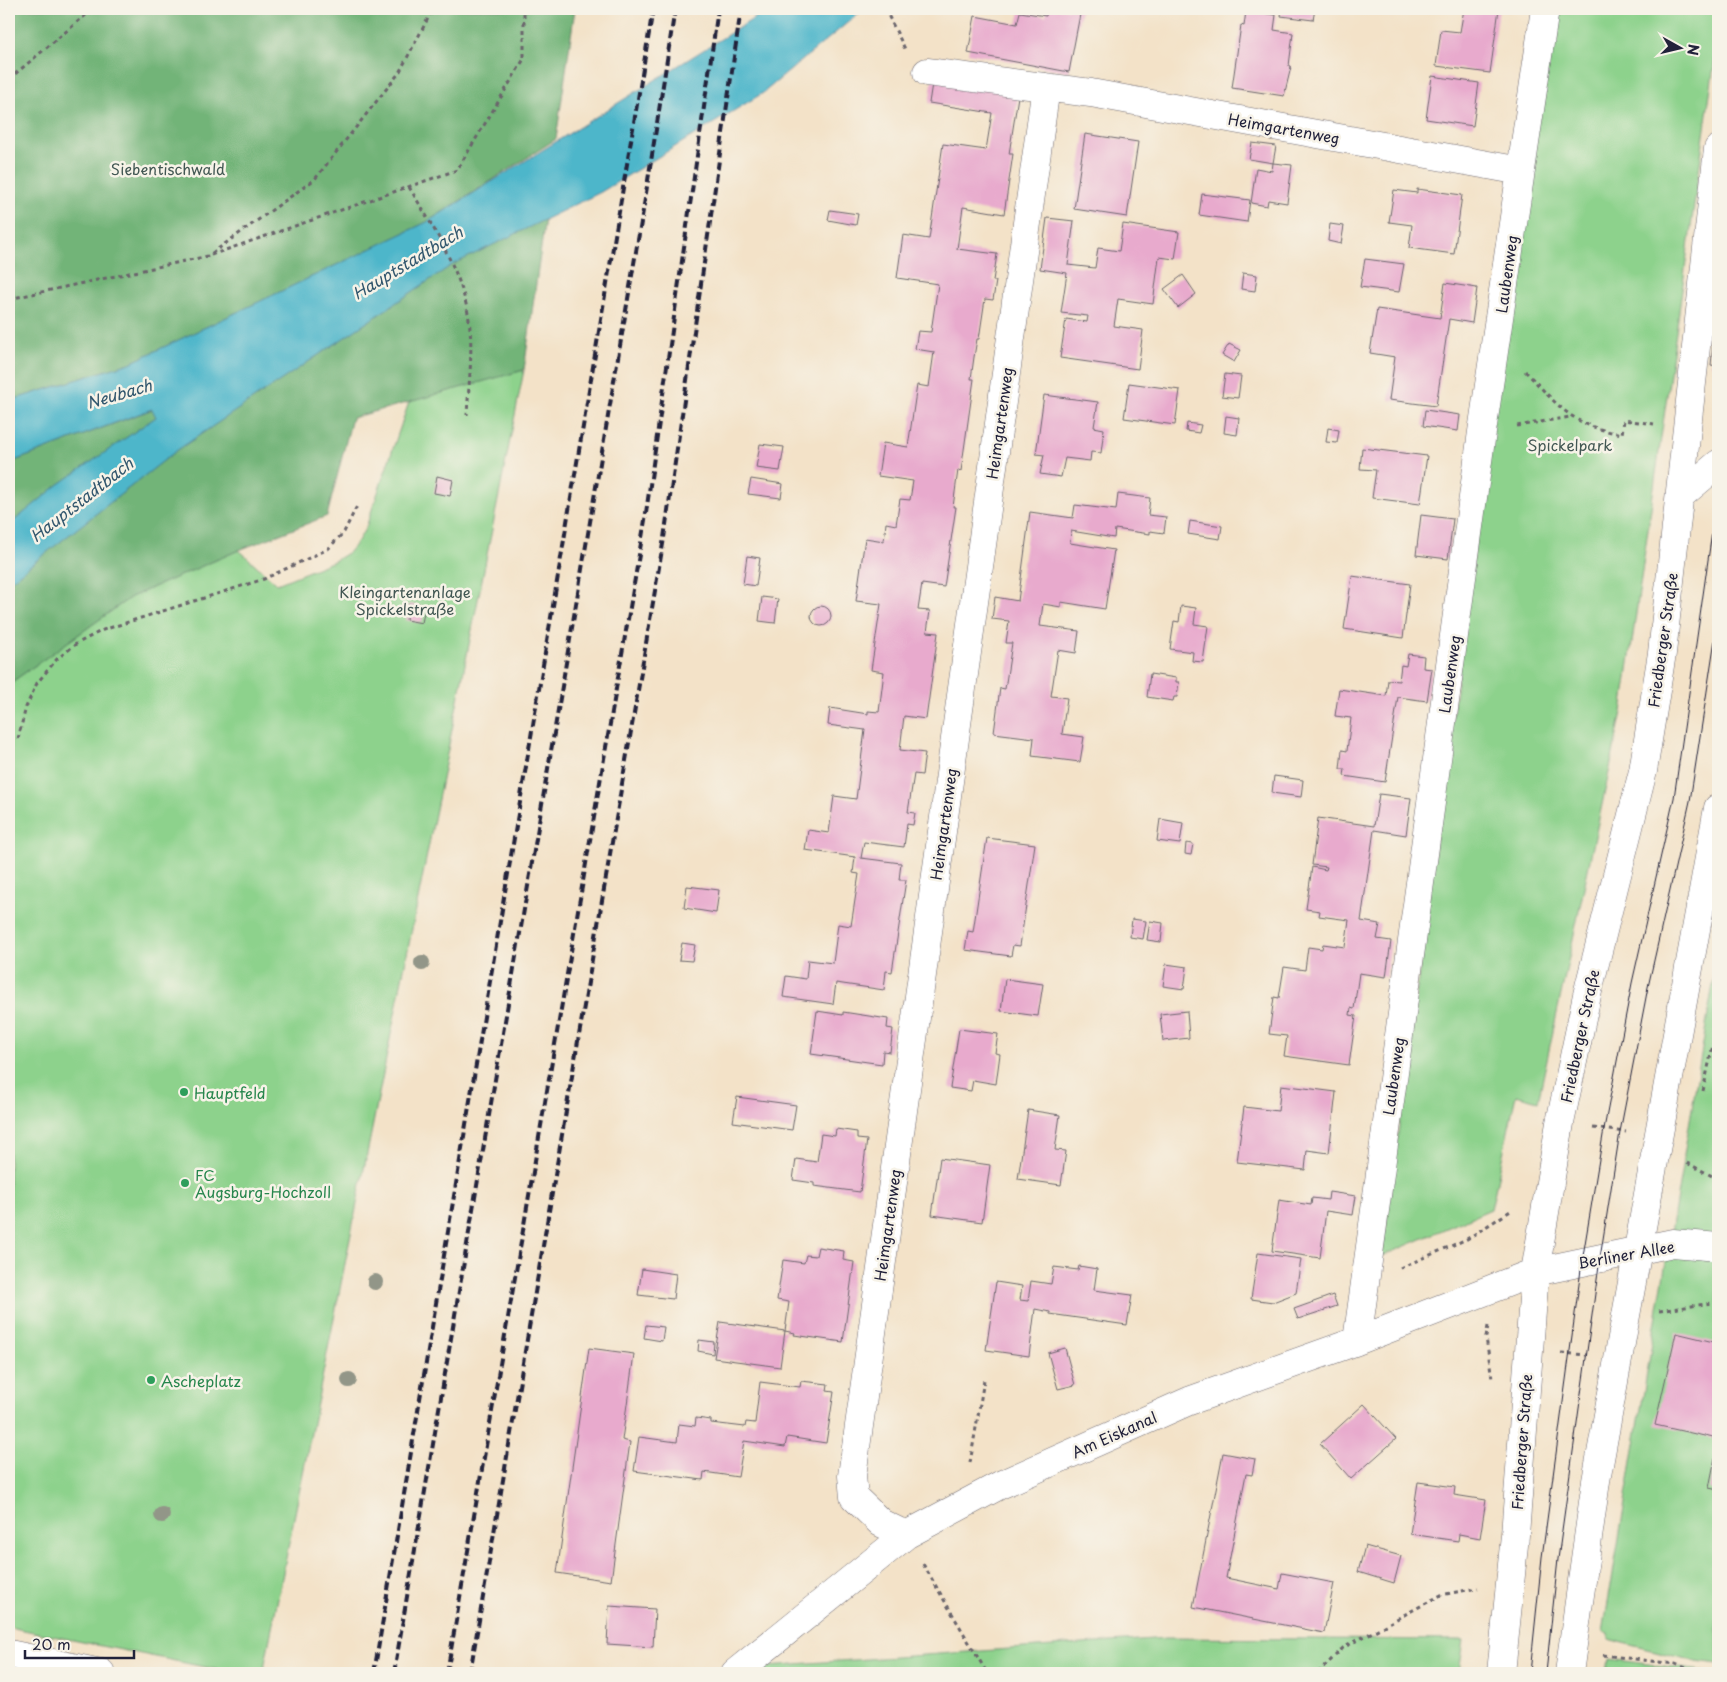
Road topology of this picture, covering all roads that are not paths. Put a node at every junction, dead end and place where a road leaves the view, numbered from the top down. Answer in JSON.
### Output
{"nodes":[{"id":1,"x":1545,"y":9,"type":"edge"},
{"id":2,"x":927,"y":72,"type":"dead end"},
{"id":3,"x":1046,"y":86,"type":"junction"},
{"id":4,"x":1718,"y":149,"type":"edge"},
{"id":5,"x":1521,"y":171,"type":"junction"},
{"id":6,"x":1718,"y":464,"type":"edge"},
{"id":7,"x":1680,"y":496,"type":"junction"},
{"id":8,"x":1718,"y":808,"type":"edge"},
{"id":9,"x":1718,"y":1246,"type":"edge"},
{"id":10,"x":1638,"y":1250,"type":"junction"},
{"id":11,"x":1535,"y":1272,"type":"junction"},
{"id":12,"x":1357,"y":1341,"type":"junction"},
{"id":13,"x":906,"y":1535,"type":"junction"},
{"id":14,"x":9,"y":1654,"type":"edge"},
{"id":15,"x":101,"y":1673,"type":"edge"},
{"id":16,"x":735,"y":1673,"type":"edge"},
{"id":17,"x":1502,"y":1673,"type":"edge"},
{"id":18,"x":1569,"y":1673,"type":"edge"}],
"edges":[{"from":1,"to":5,"type":"street","name":"Laubenweg"},
{"from":2,"to":3,"type":"street","name":"Heimgartenweg"},
{"from":3,"to":5,"type":"street","name":"Heimgartenweg"},
{"from":3,"to":13,"type":"street","name":"Heimgartenweg"},
{"from":4,"to":7,"type":"street","name":"Friedberger Straße"},
{"from":5,"to":12,"type":"street","name":"Laubenweg"},
{"from":6,"to":7,"type":"street"},
{"from":7,"to":11,"type":"street","name":"Friedberger Straße"},
{"from":8,"to":10,"type":"street"},
{"from":9,"to":10,"type":"street","name":"Berliner Allee"},
{"from":10,"to":11,"type":"street","name":"Berliner Allee"},
{"from":10,"to":18,"type":"street"},
{"from":11,"to":12,"type":"street","name":"Am Eiskanal"},
{"from":11,"to":17,"type":"street","name":"Friedberger Straße"},
{"from":12,"to":13,"type":"street","name":"Am Eiskanal"},
{"from":13,"to":16,"type":"street","name":"Am Eiskanal"},
{"from":14,"to":15,"type":"street"}]}
